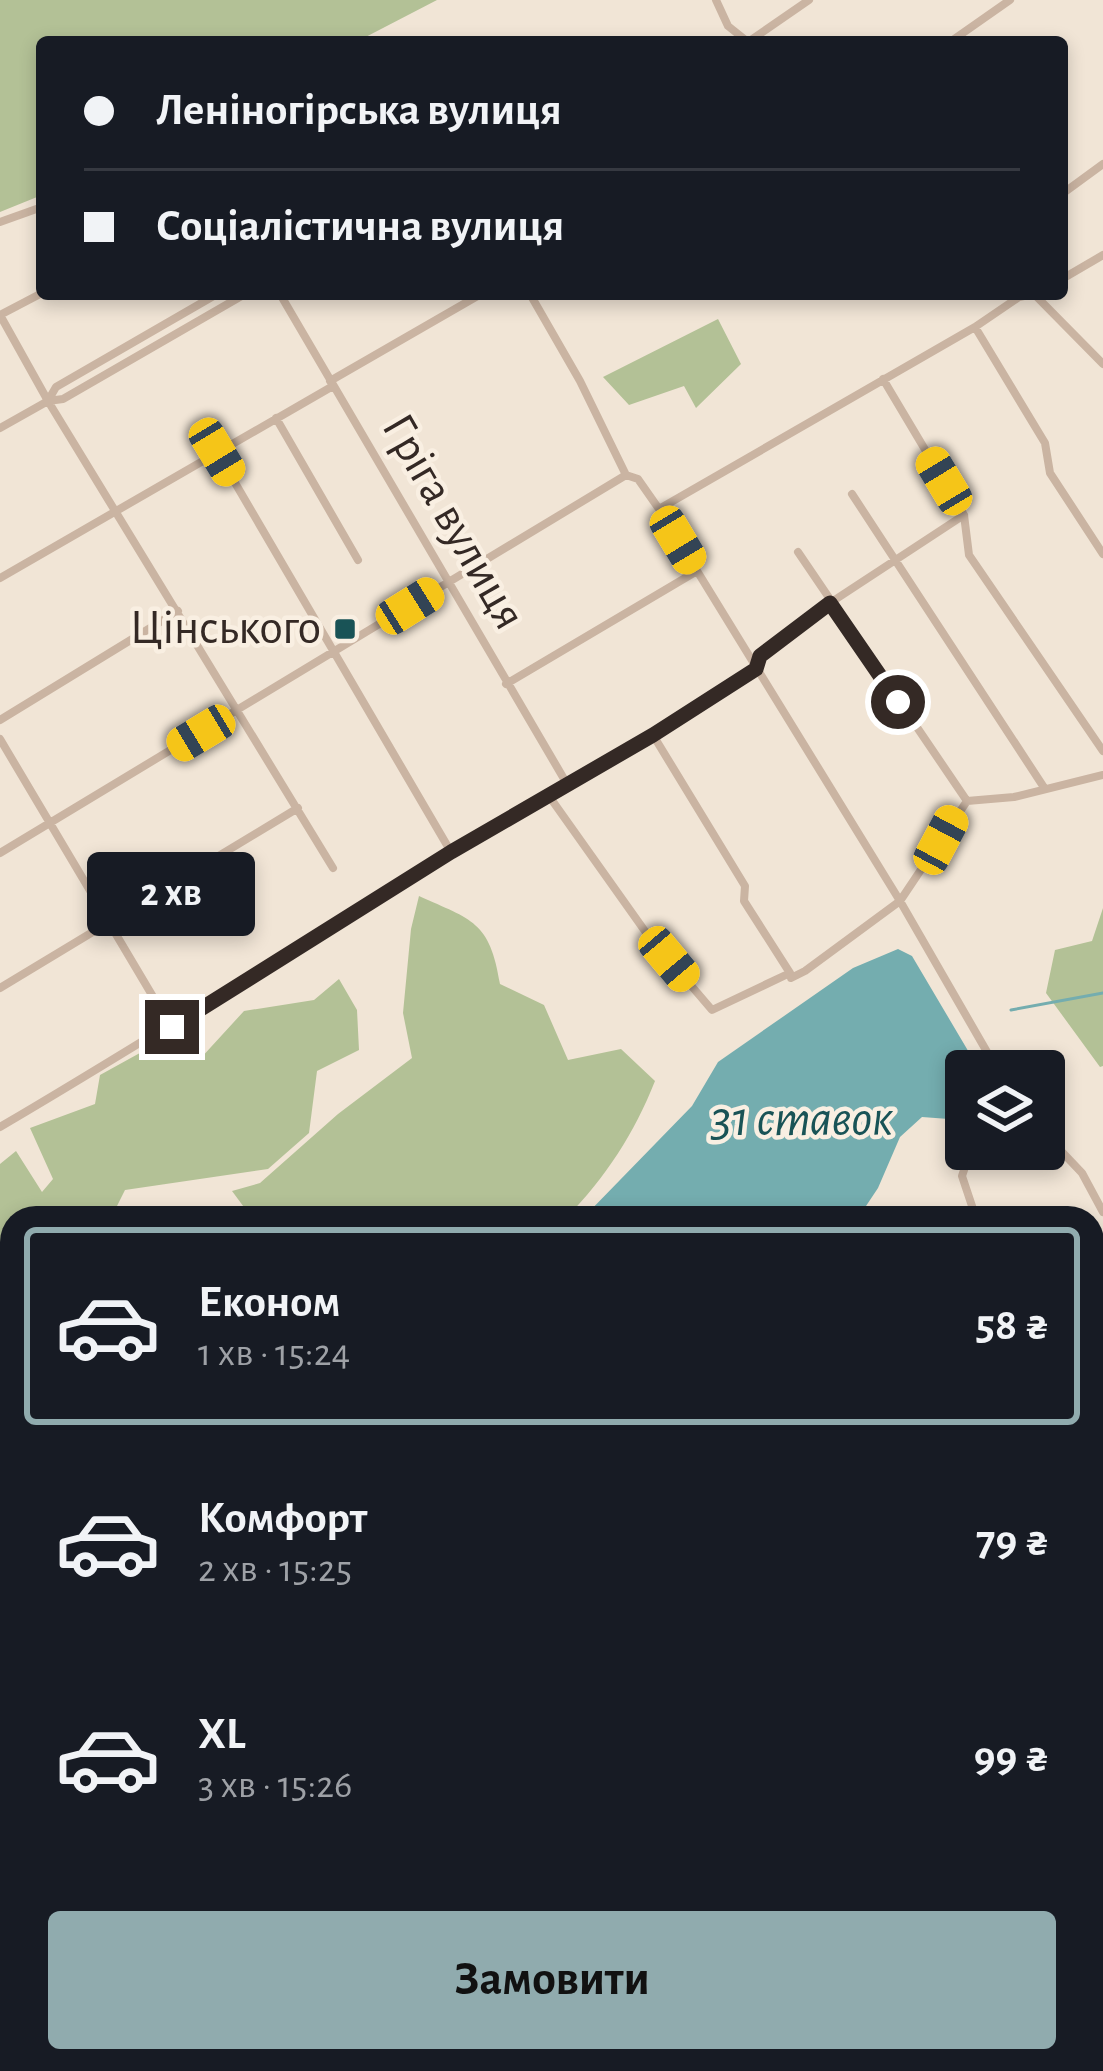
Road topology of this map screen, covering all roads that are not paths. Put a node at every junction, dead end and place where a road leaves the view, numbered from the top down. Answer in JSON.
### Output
{"nodes":[{"id":1,"x":716,"y":0,"type":"edge"},
{"id":2,"x":809,"y":0,"type":"edge"},
{"id":3,"x":1010,"y":0,"type":"edge"},
{"id":4,"x":740,"y":36,"type":"edge"},
{"id":5,"x":757,"y":36,"type":"edge"},
{"id":6,"x":959,"y":36,"type":"edge"},
{"id":7,"x":1103,"y":164,"type":"edge"},
{"id":8,"x":1068,"y":190,"type":"edge"},
{"id":9,"x":36,"y":209,"type":"edge"},
{"id":10,"x":0,"y":222,"type":"edge"},
{"id":11,"x":1103,"y":255,"type":"edge"},
{"id":12,"x":1068,"y":275,"type":"edge"},
{"id":13,"x":36,"y":296,"type":"edge"},
{"id":14,"x":207,"y":300,"type":"edge"},
{"id":15,"x":235,"y":300,"type":"edge"},
{"id":16,"x":283,"y":300,"type":"edge"},
{"id":17,"x":471,"y":300,"type":"edge"},
{"id":18,"x":533,"y":300,"type":"edge"},
{"id":19,"x":1014,"y":300,"type":"edge"},
{"id":20,"x":1040,"y":300,"type":"edge"},
{"id":21,"x":0,"y":315,"type":"edge"},
{"id":22,"x":975,"y":328,"type":"junction"},
{"id":23,"x":1103,"y":364,"type":"edge"},
{"id":24,"x":883,"y":379,"type":"junction"},
{"id":25,"x":331,"y":384,"type":"junction"},
{"id":26,"x":48,"y":400,"type":"junction"},
{"id":27,"x":276,"y":418,"type":"junction"},
{"id":28,"x":0,"y":428,"type":"edge"},
{"id":29,"x":217,"y":452,"type":"junction"},
{"id":30,"x":626,"y":475,"type":"junction"},
{"id":31,"x":852,"y":494,"type":"dead end"},
{"id":32,"x":116,"y":508,"type":"junction"},
{"id":33,"x":658,"y":509,"type":"junction"},
{"id":34,"x":964,"y":515,"type":"junction"},
{"id":35,"x":798,"y":552,"type":"dead end"},
{"id":36,"x":1103,"y":554,"type":"edge"},
{"id":37,"x":358,"y":560,"type":"dead end"},
{"id":38,"x":893,"y":561,"type":"junction"},
{"id":39,"x":697,"y":571,"type":"junction"},
{"id":40,"x":0,"y":578,"type":"edge"},
{"id":41,"x":446,"y":583,"type":"junction"},
{"id":42,"x":830,"y":603,"type":"junction"},
{"id":43,"x":178,"y":611,"type":"junction"},
{"id":44,"x":336,"y":653,"type":"junction"},
{"id":45,"x":756,"y":669,"type":"junction"},
{"id":46,"x":506,"y":684,"type":"junction"},
{"id":47,"x":239,"y":710,"type":"junction"},
{"id":48,"x":0,"y":720,"type":"edge"},
{"id":49,"x":653,"y":735,"type":"junction"},
{"id":50,"x":0,"y":739,"type":"edge"},
{"id":51,"x":1103,"y":752,"type":"edge"},
{"id":52,"x":1103,"y":775,"type":"edge"},
{"id":53,"x":567,"y":784,"type":"junction"},
{"id":54,"x":1045,"y":789,"type":"junction"},
{"id":55,"x":549,"y":796,"type":"junction"},
{"id":56,"x":967,"y":801,"type":"junction"},
{"id":57,"x":298,"y":808,"type":"junction"},
{"id":58,"x":50,"y":824,"type":"junction"},
{"id":59,"x":451,"y":852,"type":"junction"},
{"id":60,"x":0,"y":853,"type":"edge"},
{"id":61,"x":333,"y":868,"type":"dead end"},
{"id":62,"x":900,"y":901,"type":"junction"},
{"id":63,"x":108,"y":920,"type":"junction"},
{"id":64,"x":790,"y":973,"type":"junction"},
{"id":65,"x":0,"y":988,"type":"edge"},
{"id":66,"x":172,"y":1027,"type":"junction"},
{"id":67,"x":986,"y":1050,"type":"edge"},
{"id":68,"x":0,"y":1126,"type":"edge"},
{"id":69,"x":1065,"y":1155,"type":"edge"},
{"id":70,"x":963,"y":1170,"type":"edge"},
{"id":71,"x":972,"y":1206,"type":"edge"},
{"id":72,"x":1100,"y":1206,"type":"edge"}],
"edges":[{"from":1,"to":4,"type":"street"},
{"from":2,"to":5,"type":"street"},
{"from":3,"to":6,"type":"street"},
{"from":7,"to":8,"type":"street"},
{"from":9,"to":10,"type":"street"},
{"from":11,"to":12,"type":"street"},
{"from":13,"to":21,"type":"street"},
{"from":14,"to":26,"type":"street"},
{"from":15,"to":26,"type":"street"},
{"from":16,"to":25,"type":"street","name":"Гріга вулиця"},
{"from":17,"to":25,"type":"street"},
{"from":18,"to":30,"type":"street"},
{"from":19,"to":22,"type":"street"},
{"from":20,"to":23,"type":"street"},
{"from":21,"to":26,"type":"street"},
{"from":22,"to":24,"type":"street"},
{"from":22,"to":36,"type":"street"},
{"from":24,"to":33,"type":"street"},
{"from":24,"to":34,"type":"street"},
{"from":25,"to":27,"type":"street"},
{"from":25,"to":41,"type":"street","name":"Гріга вулиця"},
{"from":26,"to":28,"type":"street"},
{"from":26,"to":32,"type":"street"},
{"from":27,"to":29,"type":"street"},
{"from":27,"to":37,"type":"street"},
{"from":29,"to":32,"type":"street"},
{"from":29,"to":44,"type":"street"},
{"from":30,"to":33,"type":"street"},
{"from":30,"to":41,"type":"street"},
{"from":31,"to":38,"type":"street"},
{"from":32,"to":40,"type":"street"},
{"from":32,"to":43,"type":"street"},
{"from":33,"to":39,"type":"street"},
{"from":34,"to":38,"type":"street"},
{"from":34,"to":51,"type":"street"},
{"from":35,"to":42,"type":"street"},
{"from":38,"to":42,"type":"street"},
{"from":38,"to":54,"type":"street"},
{"from":39,"to":45,"type":"street"},
{"from":39,"to":46,"type":"street"},
{"from":41,"to":44,"type":"street"},
{"from":41,"to":46,"type":"street","name":"Гріга вулиця"},
{"from":42,"to":45,"type":"street"},
{"from":42,"to":56,"type":"street"},
{"from":43,"to":47,"type":"street"},
{"from":43,"to":48,"type":"street"},
{"from":44,"to":47,"type":"street"},
{"from":44,"to":59,"type":"street"},
{"from":45,"to":49,"type":"street"},
{"from":45,"to":62,"type":"street"},
{"from":46,"to":53,"type":"street","name":"Гріга вулиця"},
{"from":47,"to":57,"type":"street"},
{"from":47,"to":58,"type":"street"},
{"from":49,"to":53,"type":"street"},
{"from":49,"to":64,"type":"street"},
{"from":50,"to":58,"type":"street"},
{"from":52,"to":54,"type":"street"},
{"from":53,"to":55,"type":"street"},
{"from":54,"to":56,"type":"street"},
{"from":55,"to":59,"type":"street"},
{"from":55,"to":64,"type":"street"},
{"from":56,"to":62,"type":"street"},
{"from":57,"to":61,"type":"street"},
{"from":57,"to":63,"type":"street"},
{"from":58,"to":60,"type":"street"},
{"from":58,"to":63,"type":"street"},
{"from":59,"to":66,"type":"street"},
{"from":62,"to":64,"type":"street"},
{"from":62,"to":67,"type":"street"},
{"from":63,"to":65,"type":"street"},
{"from":63,"to":66,"type":"street"},
{"from":66,"to":68,"type":"street"},
{"from":69,"to":72,"type":"street"},
{"from":70,"to":71,"type":"street"}]}
